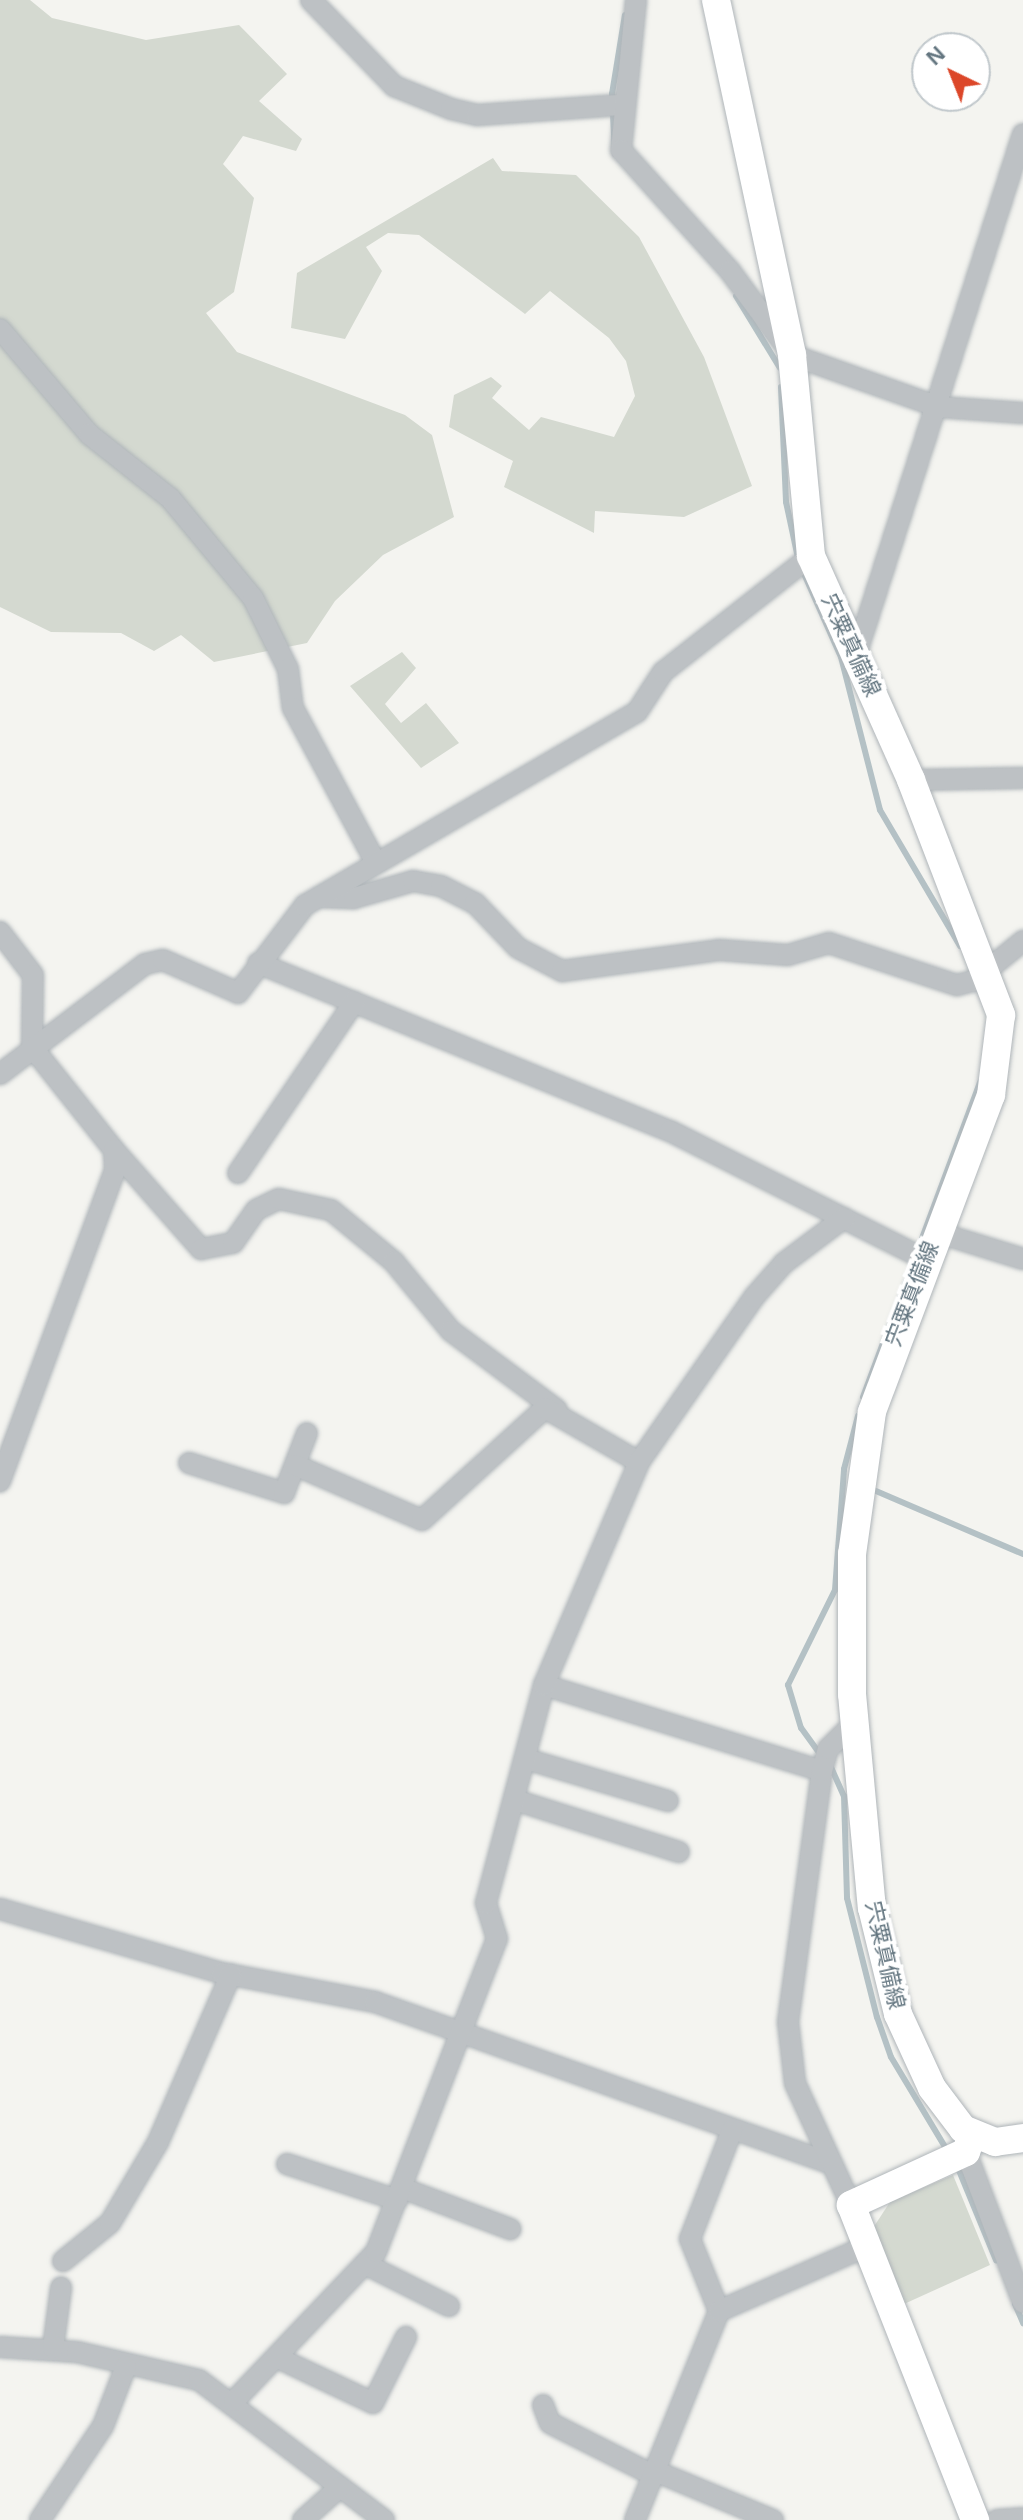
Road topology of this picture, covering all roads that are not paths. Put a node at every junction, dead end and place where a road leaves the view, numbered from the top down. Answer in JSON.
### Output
{"nodes":[{"id":1,"x":311,"y":0,"type":"edge"},
{"id":2,"x":636,"y":0,"type":"edge"},
{"id":3,"x":716,"y":0,"type":"edge"},
{"id":4,"x":613,"y":105,"type":"junction"},
{"id":5,"x":1023,"y":134,"type":"edge"},
{"id":6,"x":0,"y":329,"type":"edge"},
{"id":7,"x":792,"y":355,"type":"junction"},
{"id":8,"x":939,"y":407,"type":"junction"},
{"id":9,"x":1023,"y":413,"type":"edge"},
{"id":10,"x":803,"y":559,"type":"junction"},
{"id":11,"x":856,"y":655,"type":"junction"},
{"id":12,"x":1023,"y":778,"type":"edge"},
{"id":13,"x":911,"y":780,"type":"junction"},
{"id":14,"x":376,"y":863,"type":"junction"},
{"id":15,"x":319,"y":897,"type":"junction"},
{"id":16,"x":0,"y":932,"type":"edge"},
{"id":17,"x":1023,"y":941,"type":"edge"},
{"id":18,"x":258,"y":963,"type":"junction"},
{"id":19,"x":981,"y":978,"type":"junction"},
{"id":20,"x":354,"y":1002,"type":"junction"},
{"id":21,"x":32,"y":1047,"type":"junction"},
{"id":22,"x":0,"y":1074,"type":"edge"},
{"id":23,"x":114,"y":1150,"type":"junction"},
{"id":24,"x":238,"y":1173,"type":"dead end"},
{"id":25,"x":844,"y":1218,"type":"junction"},
{"id":26,"x":936,"y":1232,"type":"junction"},
{"id":27,"x":918,"y":1255,"type":"junction"},
{"id":28,"x":1023,"y":1259,"type":"edge"},
{"id":29,"x":557,"y":1410,"type":"junction"},
{"id":30,"x":307,"y":1433,"type":"dead end"},
{"id":31,"x":639,"y":1462,"type":"junction"},
{"id":32,"x":189,"y":1463,"type":"dead end"},
{"id":33,"x":295,"y":1465,"type":"junction"},
{"id":34,"x":0,"y":1481,"type":"edge"},
{"id":35,"x":544,"y":1685,"type":"junction"},
{"id":36,"x":854,"y":1723,"type":"junction"},
{"id":37,"x":526,"y":1759,"type":"junction"},
{"id":38,"x":824,"y":1763,"type":"junction"},
{"id":39,"x":515,"y":1800,"type":"junction"},
{"id":40,"x":668,"y":1801,"type":"dead end"},
{"id":41,"x":679,"y":1852,"type":"dead end"},
{"id":42,"x":0,"y":1909,"type":"edge"},
{"id":43,"x":231,"y":1974,"type":"junction"},
{"id":44,"x":458,"y":2030,"type":"junction"},
{"id":45,"x":732,"y":2130,"type":"junction"},
{"id":46,"x":1023,"y":2138,"type":"edge"},
{"id":47,"x":969,"y":2144,"type":"junction"},
{"id":48,"x":826,"y":2162,"type":"junction"},
{"id":49,"x":287,"y":2164,"type":"dead end"},
{"id":50,"x":399,"y":2194,"type":"junction"},
{"id":51,"x":851,"y":2205,"type":"junction"},
{"id":52,"x":510,"y":2229,"type":"dead end"},
{"id":53,"x":867,"y":2246,"type":"junction"},
{"id":54,"x":63,"y":2261,"type":"dead end"},
{"id":55,"x":365,"y":2264,"type":"junction"},
{"id":56,"x":61,"y":2288,"type":"dead end"},
{"id":57,"x":1023,"y":2303,"type":"edge"},
{"id":58,"x":449,"y":2306,"type":"dead end"},
{"id":59,"x":719,"y":2311,"type":"junction"},
{"id":60,"x":406,"y":2337,"type":"dead end"},
{"id":61,"x":0,"y":2347,"type":"edge"},
{"id":62,"x":53,"y":2348,"type":"junction"},
{"id":63,"x":278,"y":2358,"type":"junction"},
{"id":64,"x":126,"y":2366,"type":"junction"},
{"id":65,"x":234,"y":2401,"type":"junction"},
{"id":66,"x":543,"y":2405,"type":"dead end"},
{"id":67,"x":654,"y":2473,"type":"junction"},
{"id":68,"x":340,"y":2487,"type":"junction"},
{"id":69,"x":1023,"y":2518,"type":"edge"},
{"id":70,"x":40,"y":2520,"type":"edge"},
{"id":71,"x":303,"y":2520,"type":"edge"},
{"id":72,"x":384,"y":2520,"type":"edge"},
{"id":73,"x":635,"y":2520,"type":"edge"},
{"id":74,"x":773,"y":2520,"type":"edge"},
{"id":75,"x":975,"y":2520,"type":"edge"},
{"id":76,"x":997,"y":2520,"type":"edge"}],
"edges":[{"from":1,"to":4,"type":"street"},
{"from":2,"to":4,"type":"street"},
{"from":3,"to":7,"type":"main road","name":"宍粟真備線"},
{"from":4,"to":7,"type":"street"},
{"from":5,"to":8,"type":"street"},
{"from":6,"to":14,"type":"street"},
{"from":7,"to":8,"type":"street"},
{"from":7,"to":10,"type":"main road","name":"宍粟真備線"},
{"from":8,"to":9,"type":"street"},
{"from":8,"to":11,"type":"street"},
{"from":10,"to":11,"type":"main road","name":"宍粟真備線"},
{"from":10,"to":14,"type":"street"},
{"from":11,"to":13,"type":"main road","name":"宍粟真備線"},
{"from":12,"to":13,"type":"street"},
{"from":13,"to":19,"type":"main road","name":"宍粟真備線"},
{"from":14,"to":15,"type":"street"},
{"from":15,"to":18,"type":"street"},
{"from":15,"to":19,"type":"street"},
{"from":16,"to":21,"type":"street"},
{"from":17,"to":19,"type":"street"},
{"from":18,"to":20,"type":"street"},
{"from":18,"to":21,"type":"street"},
{"from":19,"to":26,"type":"main road","name":"宍粟真備線"},
{"from":20,"to":24,"type":"street"},
{"from":20,"to":25,"type":"street"},
{"from":21,"to":22,"type":"street"},
{"from":21,"to":23,"type":"street"},
{"from":23,"to":29,"type":"street"},
{"from":23,"to":34,"type":"street"},
{"from":25,"to":27,"type":"street"},
{"from":25,"to":31,"type":"street"},
{"from":26,"to":27,"type":"main road","name":"宍粟真備線"},
{"from":26,"to":28,"type":"street"},
{"from":27,"to":36,"type":"main road","name":"宍粟真備線"},
{"from":29,"to":31,"type":"street"},
{"from":29,"to":33,"type":"street"},
{"from":30,"to":33,"type":"street"},
{"from":31,"to":35,"type":"street"},
{"from":32,"to":33,"type":"street"},
{"from":35,"to":37,"type":"street"},
{"from":35,"to":38,"type":"street"},
{"from":36,"to":38,"type":"street"},
{"from":36,"to":47,"type":"main road","name":"宍粟真備線"},
{"from":37,"to":39,"type":"street"},
{"from":37,"to":40,"type":"street"},
{"from":38,"to":48,"type":"street"},
{"from":39,"to":41,"type":"street"},
{"from":39,"to":44,"type":"street"},
{"from":42,"to":43,"type":"street"},
{"from":43,"to":44,"type":"street"},
{"from":43,"to":54,"type":"street"},
{"from":44,"to":45,"type":"street"},
{"from":44,"to":50,"type":"street"},
{"from":45,"to":48,"type":"street"},
{"from":45,"to":59,"type":"street"},
{"from":46,"to":47,"type":"main road"},
{"from":47,"to":51,"type":"main road"},
{"from":47,"to":57,"type":"street"},
{"from":48,"to":51,"type":"street"},
{"from":49,"to":50,"type":"street"},
{"from":50,"to":52,"type":"street"},
{"from":50,"to":55,"type":"street"},
{"from":51,"to":53,"type":"main road"},
{"from":53,"to":59,"type":"street"},
{"from":53,"to":75,"type":"main road"},
{"from":55,"to":58,"type":"street"},
{"from":55,"to":63,"type":"street"},
{"from":56,"to":62,"type":"street"},
{"from":59,"to":67,"type":"street"},
{"from":60,"to":63,"type":"street"},
{"from":61,"to":62,"type":"street"},
{"from":62,"to":64,"type":"street"},
{"from":63,"to":65,"type":"street"},
{"from":64,"to":65,"type":"street"},
{"from":64,"to":70,"type":"street"},
{"from":65,"to":68,"type":"street"},
{"from":66,"to":67,"type":"street"},
{"from":67,"to":73,"type":"street"},
{"from":67,"to":74,"type":"street"},
{"from":68,"to":71,"type":"street"},
{"from":68,"to":72,"type":"street"},
{"from":69,"to":76,"type":"street"}]}
